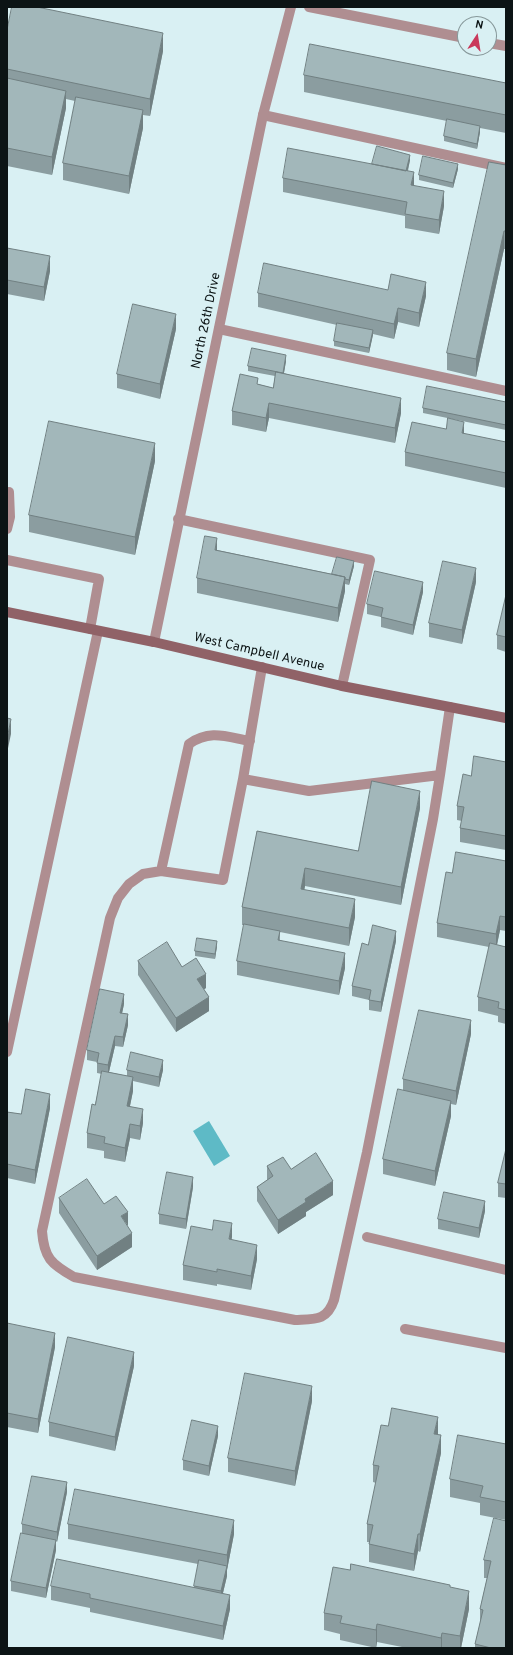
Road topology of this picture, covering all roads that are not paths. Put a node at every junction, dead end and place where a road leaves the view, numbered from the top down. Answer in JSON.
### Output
{"nodes":[{"id":1,"x":291,"y":7,"type":"edge"},
{"id":2,"x":309,"y":7,"type":"edge"},
{"id":3,"x":457,"y":36,"type":"edge"},
{"id":4,"x":263,"y":115,"type":"junction"},
{"id":5,"x":506,"y":168,"type":"edge"},
{"id":6,"x":219,"y":328,"type":"junction"},
{"id":7,"x":506,"y":391,"type":"edge"},
{"id":8,"x":9,"y":492,"type":"dead end"},
{"id":9,"x":178,"y":519,"type":"junction"},
{"id":10,"x":7,"y":528,"type":"edge"},
{"id":11,"x":7,"y":560,"type":"edge"},
{"id":12,"x":7,"y":612,"type":"edge"},
{"id":13,"x":94,"y":630,"type":"junction"},
{"id":14,"x":154,"y":642,"type":"junction"},
{"id":15,"x":262,"y":667,"type":"junction"},
{"id":16,"x":342,"y":686,"type":"junction"},
{"id":17,"x":450,"y":707,"type":"junction"},
{"id":18,"x":506,"y":718,"type":"edge"},
{"id":19,"x":250,"y":741,"type":"junction"},
{"id":20,"x":440,"y":775,"type":"junction"},
{"id":21,"x":243,"y":779,"type":"junction"},
{"id":22,"x":161,"y":871,"type":"junction"},
{"id":23,"x":7,"y":1052,"type":"edge"},
{"id":24,"x":367,"y":1238,"type":"dead end"},
{"id":25,"x":506,"y":1270,"type":"edge"},
{"id":26,"x":405,"y":1329,"type":"dead end"},
{"id":27,"x":506,"y":1348,"type":"edge"}],
"edges":[{"from":1,"to":4,"type":"street","name":"North 26th Drive"},
{"from":2,"to":3,"type":"street"},
{"from":4,"to":5,"type":"street"},
{"from":4,"to":6,"type":"street","name":"North 26th Drive"},
{"from":6,"to":7,"type":"street"},
{"from":6,"to":9,"type":"street","name":"North 26th Drive"},
{"from":8,"to":10,"type":"street"},
{"from":9,"to":14,"type":"street","name":"North 26th Drive"},
{"from":9,"to":16,"type":"street"},
{"from":11,"to":13,"type":"street"},
{"from":12,"to":13,"type":"street","name":"West Campbell Avenue"},
{"from":13,"to":14,"type":"street","name":"West Campbell Avenue"},
{"from":13,"to":23,"type":"street"},
{"from":14,"to":15,"type":"street","name":"West Campbell Avenue"},
{"from":15,"to":16,"type":"street","name":"West Campbell Avenue"},
{"from":15,"to":19,"type":"street"},
{"from":16,"to":17,"type":"street","name":"West Campbell Avenue"},
{"from":17,"to":18,"type":"street","name":"West Campbell Avenue"},
{"from":17,"to":20,"type":"street"},
{"from":19,"to":21,"type":"street"},
{"from":19,"to":22,"type":"street"},
{"from":20,"to":21,"type":"street"},
{"from":20,"to":22,"type":"street"},
{"from":21,"to":22,"type":"street"},
{"from":24,"to":25,"type":"street"},
{"from":26,"to":27,"type":"street"}]}
